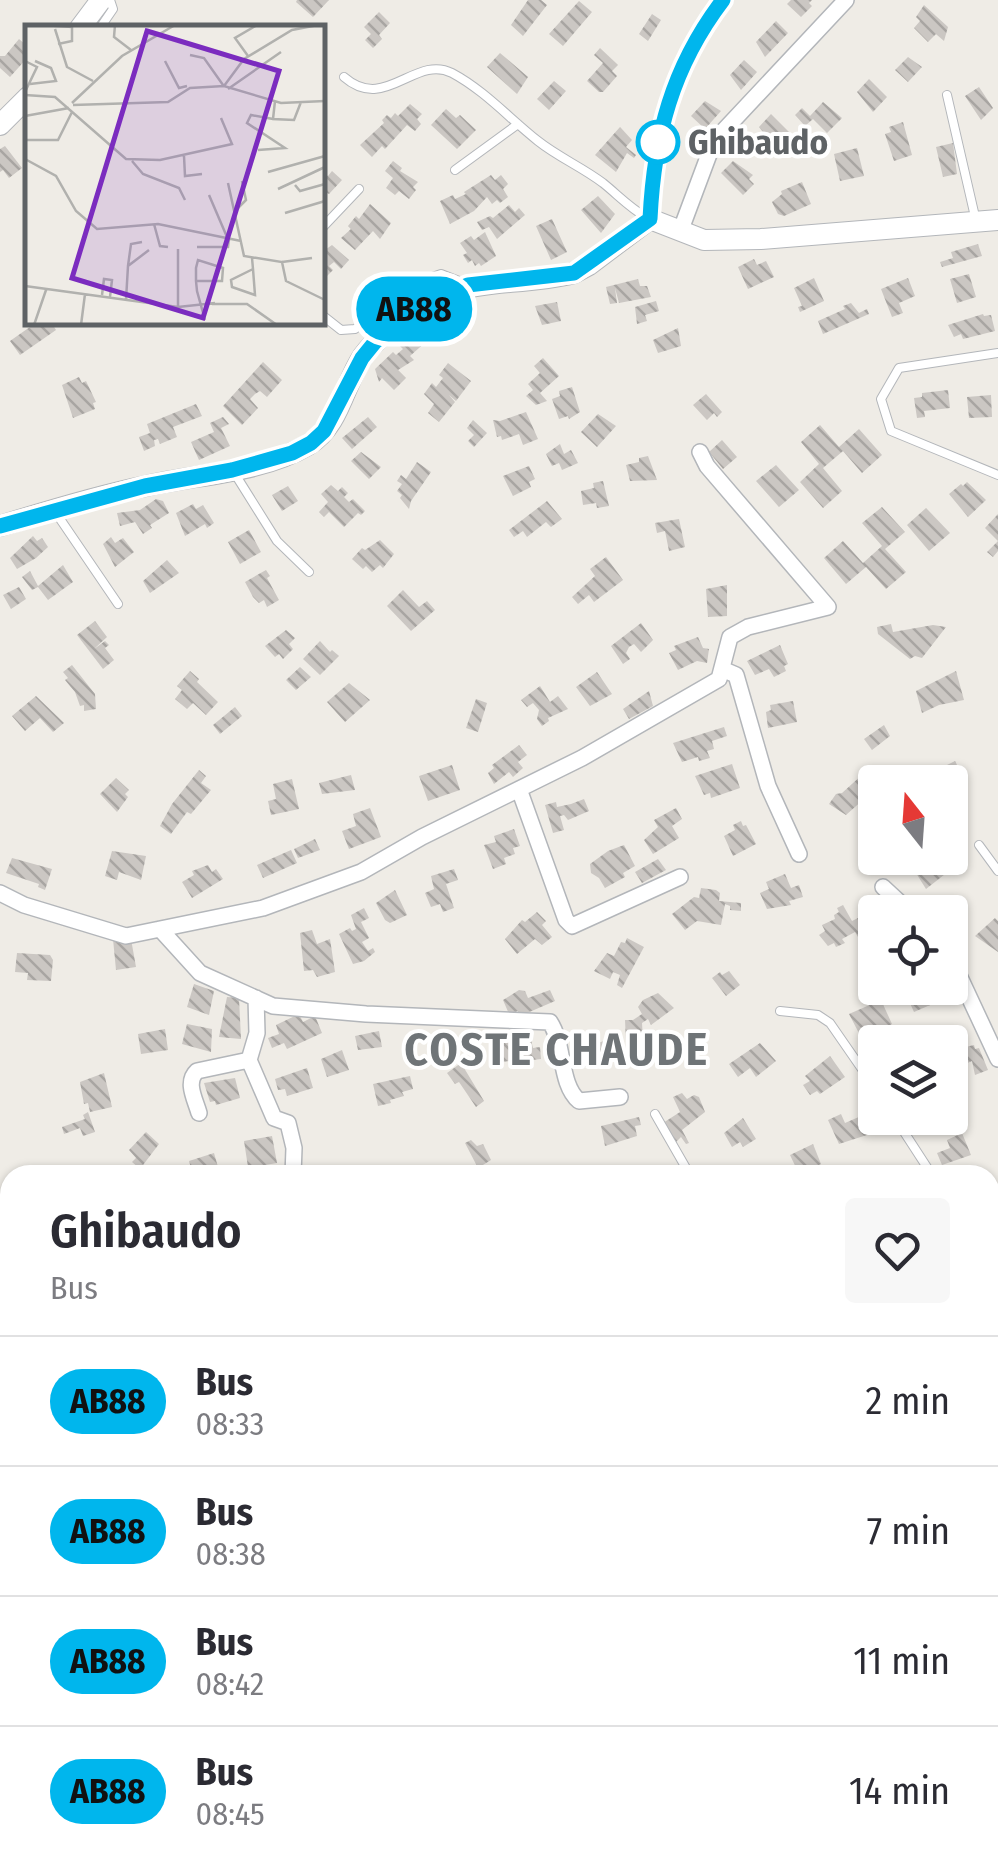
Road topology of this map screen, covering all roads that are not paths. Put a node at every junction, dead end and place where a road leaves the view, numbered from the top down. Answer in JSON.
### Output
{"nodes":[{"id":1,"x":101,"y":0,"type":"edge"},
{"id":2,"x":110,"y":0,"type":"edge"},
{"id":3,"x":722,"y":0,"type":"edge"},
{"id":4,"x":846,"y":0,"type":"edge"},
{"id":5,"x":82,"y":25,"type":"edge"},
{"id":6,"x":102,"y":25,"type":"edge"},
{"id":7,"x":344,"y":77,"type":"dead end"},
{"id":8,"x":947,"y":95,"type":"dead end"},
{"id":9,"x":25,"y":100,"type":"edge"},
{"id":10,"x":0,"y":124,"type":"edge"},
{"id":11,"x":518,"y":124,"type":"junction"},
{"id":12,"x":455,"y":170,"type":"dead end"},
{"id":13,"x":359,"y":189,"type":"dead end"},
{"id":14,"x":650,"y":219,"type":"junction"},
{"id":15,"x":987,"y":220,"type":"edge"},
{"id":16,"x":325,"y":225,"type":"edge"},
{"id":17,"x":680,"y":232,"type":"junction"},
{"id":18,"x":468,"y":285,"type":"junction"},
{"id":19,"x":325,"y":317,"type":"edge"},
{"id":20,"x":998,"y":352,"type":"edge"},
{"id":21,"x":700,"y":452,"type":"dead end"},
{"id":22,"x":232,"y":470,"type":"junction"},
{"id":23,"x":998,"y":475,"type":"edge"},
{"id":24,"x":54,"y":509,"type":"junction"},
{"id":25,"x":0,"y":526,"type":"edge"},
{"id":26,"x":308,"y":572,"type":"dead end"},
{"id":27,"x":118,"y":604,"type":"dead end"},
{"id":28,"x":722,"y":669,"type":"junction"},
{"id":29,"x":519,"y":789,"type":"junction"},
{"id":30,"x":979,"y":845,"type":"dead end"},
{"id":31,"x":799,"y":854,"type":"dead end"},
{"id":32,"x":998,"y":871,"type":"edge"},
{"id":33,"x":680,"y":877,"type":"dead end"},
{"id":34,"x":883,"y":887,"type":"dead end"},
{"id":35,"x":0,"y":893,"type":"edge"},
{"id":36,"x":892,"y":895,"type":"edge"},
{"id":37,"x":160,"y":929,"type":"junction"},
{"id":38,"x":968,"y":994,"type":"edge"},
{"id":39,"x":256,"y":998,"type":"junction"},
{"id":40,"x":780,"y":1011,"type":"dead end"},
{"id":41,"x":997,"y":1055,"type":"edge"},
{"id":42,"x":249,"y":1060,"type":"junction"},
{"id":43,"x":858,"y":1063,"type":"edge"},
{"id":44,"x":620,"y":1097,"type":"dead end"},
{"id":45,"x":199,"y":1113,"type":"dead end"},
{"id":46,"x":655,"y":1114,"type":"dead end"},
{"id":47,"x":905,"y":1135,"type":"edge"},
{"id":48,"x":293,"y":1165,"type":"edge"},
{"id":49,"x":684,"y":1165,"type":"edge"},
{"id":50,"x":925,"y":1165,"type":"edge"}],
"edges":[{"from":1,"to":5,"type":"street"},
{"from":2,"to":6,"type":"lane"},
{"from":3,"to":14,"type":"street"},
{"from":4,"to":17,"type":"street"},
{"from":7,"to":11,"type":"lane"},
{"from":8,"to":15,"type":"lane"},
{"from":9,"to":10,"type":"street"},
{"from":11,"to":12,"type":"lane"},
{"from":11,"to":14,"type":"lane"},
{"from":13,"to":16,"type":"lane"},
{"from":14,"to":17,"type":"street"},
{"from":14,"to":18,"type":"street"},
{"from":15,"to":17,"type":"street"},
{"from":18,"to":19,"type":"lane"},
{"from":18,"to":22,"type":"street"},
{"from":20,"to":23,"type":"lane"},
{"from":21,"to":28,"type":"street"},
{"from":22,"to":24,"type":"street"},
{"from":22,"to":26,"type":"lane"},
{"from":24,"to":25,"type":"street"},
{"from":24,"to":27,"type":"lane"},
{"from":28,"to":29,"type":"street"},
{"from":28,"to":31,"type":"street"},
{"from":29,"to":33,"type":"street"},
{"from":29,"to":37,"type":"street"},
{"from":30,"to":32,"type":"lane"},
{"from":34,"to":36,"type":"street"},
{"from":35,"to":37,"type":"street"},
{"from":37,"to":39,"type":"street"},
{"from":38,"to":41,"type":"street"},
{"from":39,"to":42,"type":"street"},
{"from":39,"to":44,"type":"street"},
{"from":40,"to":43,"type":"lane"},
{"from":42,"to":45,"type":"street"},
{"from":42,"to":48,"type":"street"},
{"from":46,"to":49,"type":"lane"},
{"from":47,"to":50,"type":"lane"}]}
